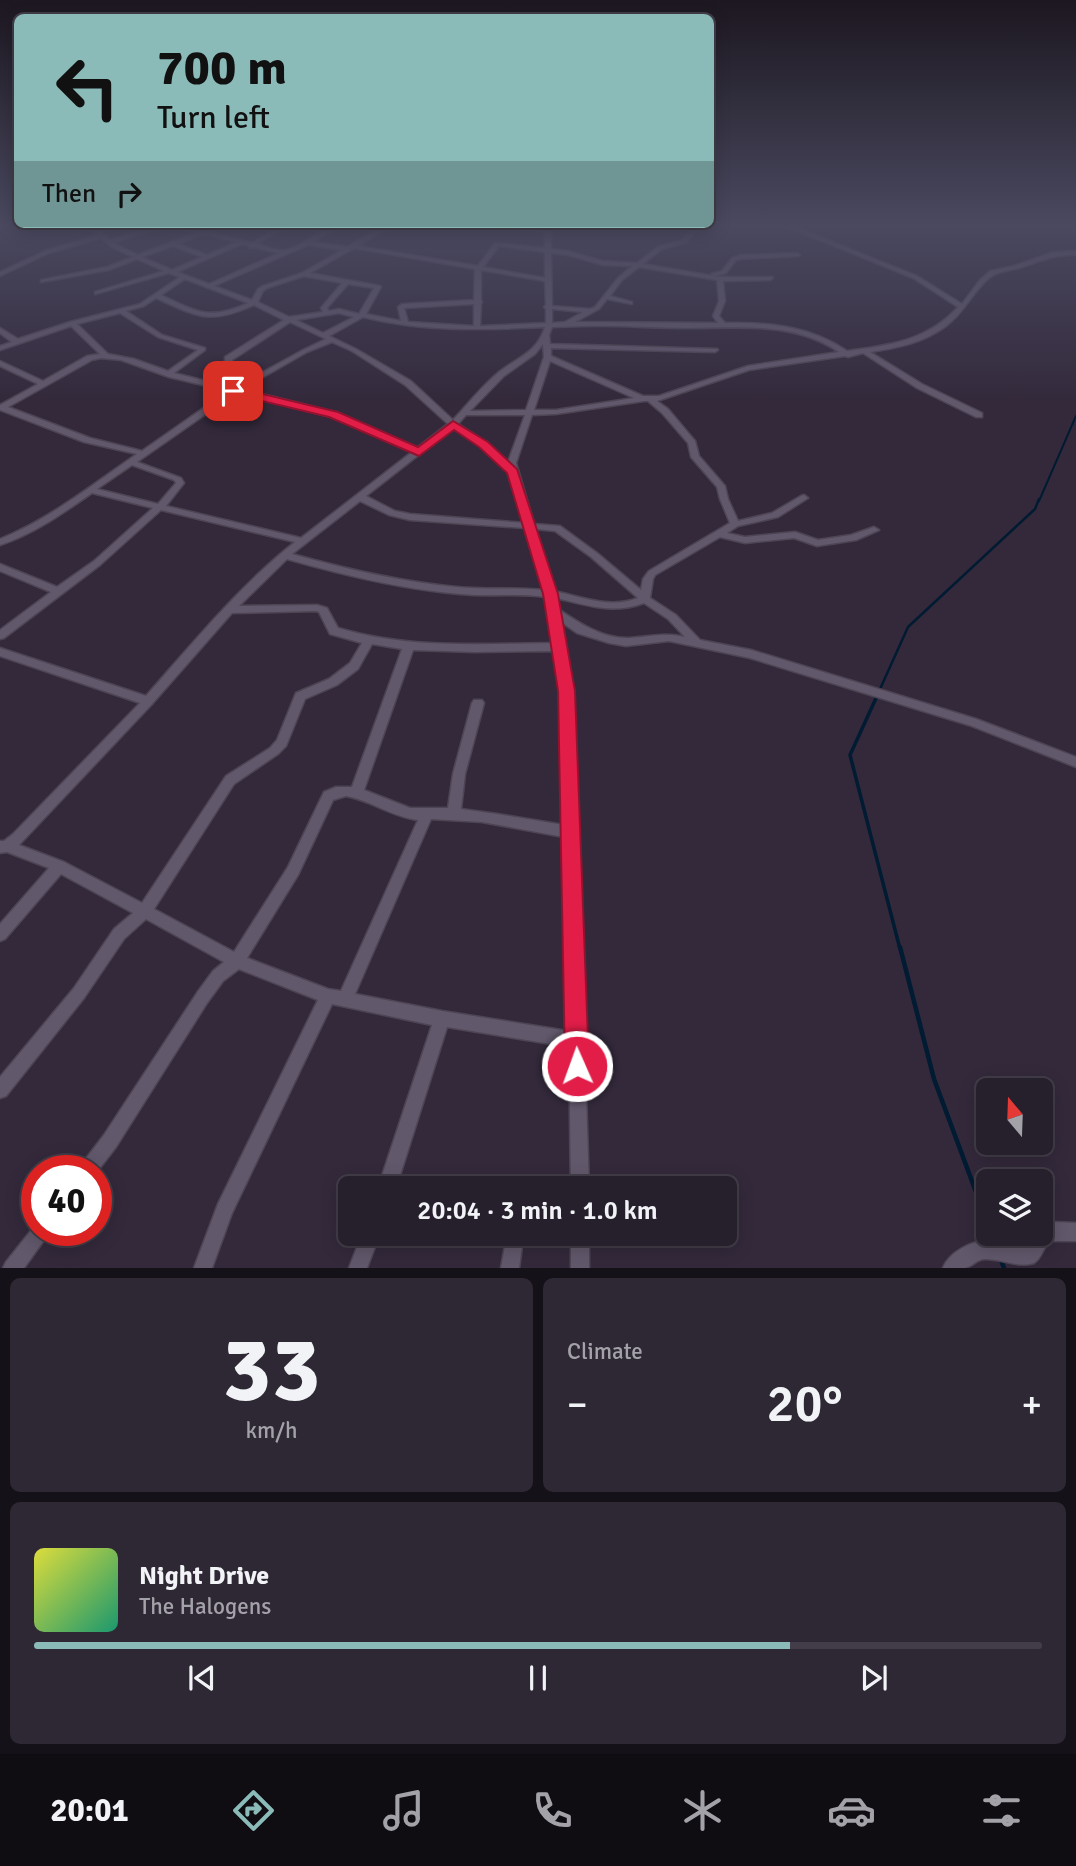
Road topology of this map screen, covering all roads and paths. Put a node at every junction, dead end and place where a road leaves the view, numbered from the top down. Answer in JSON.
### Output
{"nodes":[{"id":1,"x":132,"y":283,"type":"edge"},
{"id":2,"x":175,"y":283,"type":"edge"},
{"id":3,"x":206,"y":283,"type":"edge"},
{"id":4,"x":215,"y":283,"type":"edge"},
{"id":5,"x":276,"y":283,"type":"edge"},
{"id":6,"x":345,"y":283,"type":"edge"},
{"id":7,"x":358,"y":283,"type":"edge"},
{"id":8,"x":478,"y":283,"type":"edge"},
{"id":9,"x":548,"y":283,"type":"edge"},
{"id":10,"x":617,"y":283,"type":"edge"},
{"id":11,"x":720,"y":283,"type":"edge"},
{"id":12,"x":925,"y":283,"type":"edge"},
{"id":13,"x":981,"y":283,"type":"edge"},
{"id":14,"x":211,"y":285,"type":"junction"},
{"id":15,"x":97,"y":293,"type":"dead end"},
{"id":16,"x":157,"y":296,"type":"junction"},
{"id":17,"x":605,"y":297,"type":"junction"},
{"id":18,"x":479,"y":302,"type":"junction"},
{"id":19,"x":254,"y":303,"type":"junction"},
{"id":20,"x":631,"y":303,"type":"dead end"},
{"id":21,"x":547,"y":307,"type":"junction"},
{"id":22,"x":962,"y":307,"type":"junction"},
{"id":23,"x":122,"y":311,"type":"junction"},
{"id":24,"x":589,"y":311,"type":"junction"},
{"id":25,"x":327,"y":313,"type":"junction"},
{"id":26,"x":361,"y":315,"type":"junction"},
{"id":27,"x":290,"y":319,"type":"junction"},
{"id":28,"x":72,"y":323,"type":"junction"},
{"id":29,"x":405,"y":324,"type":"junction"},
{"id":30,"x":568,"y":324,"type":"junction"},
{"id":31,"x":723,"y":325,"type":"junction"},
{"id":32,"x":477,"y":327,"type":"junction"},
{"id":33,"x":0,"y":330,"type":"edge"},
{"id":34,"x":329,"y":337,"type":"junction"},
{"id":35,"x":547,"y":341,"type":"junction"},
{"id":36,"x":17,"y":342,"type":"junction"},
{"id":37,"x":0,"y":348,"type":"edge"},
{"id":38,"x":715,"y":350,"type":"dead end"},
{"id":39,"x":864,"y":351,"type":"junction"},
{"id":40,"x":104,"y":354,"type":"junction"},
{"id":41,"x":848,"y":355,"type":"junction"},
{"id":42,"x":0,"y":363,"type":"edge"},
{"id":43,"x":229,"y":364,"type":"dead end"},
{"id":44,"x":169,"y":374,"type":"junction"},
{"id":45,"x":42,"y":383,"type":"junction"},
{"id":46,"x":233,"y":391,"type":"junction"},
{"id":47,"x":647,"y":399,"type":"junction"},
{"id":48,"x":1,"y":408,"type":"edge"},
{"id":49,"x":528,"y":412,"type":"junction"},
{"id":50,"x":466,"y":413,"type":"junction"},
{"id":51,"x":979,"y":415,"type":"dead end"},
{"id":52,"x":453,"y":424,"type":"junction"},
{"id":53,"x":419,"y":452,"type":"junction"},
{"id":54,"x":142,"y":453,"type":"junction"},
{"id":55,"x":130,"y":462,"type":"junction"},
{"id":56,"x":513,"y":471,"type":"junction"},
{"id":57,"x":90,"y":490,"type":"junction"},
{"id":58,"x":360,"y":497,"type":"junction"},
{"id":59,"x":804,"y":498,"type":"dead end"},
{"id":60,"x":158,"y":508,"type":"junction"},
{"id":61,"x":736,"y":524,"type":"junction"},
{"id":62,"x":528,"y":525,"type":"junction"},
{"id":63,"x":874,"y":530,"type":"dead end"},
{"id":64,"x":721,"y":534,"type":"junction"},
{"id":65,"x":0,"y":541,"type":"edge"},
{"id":66,"x":302,"y":541,"type":"junction"},
{"id":67,"x":285,"y":555,"type":"junction"},
{"id":68,"x":0,"y":567,"type":"edge"},
{"id":69,"x":57,"y":591,"type":"junction"},
{"id":70,"x":550,"y":594,"type":"junction"},
{"id":71,"x":645,"y":599,"type":"junction"},
{"id":72,"x":229,"y":610,"type":"junction"},
{"id":73,"x":553,"y":611,"type":"junction"},
{"id":74,"x":0,"y":635,"type":"edge"},
{"id":75,"x":369,"y":640,"type":"junction"},
{"id":76,"x":696,"y":642,"type":"junction"},
{"id":77,"x":409,"y":645,"type":"junction"},
{"id":78,"x":559,"y":647,"type":"junction"},
{"id":79,"x":0,"y":652,"type":"edge"},
{"id":80,"x":148,"y":701,"type":"junction"},
{"id":81,"x":478,"y":703,"type":"dead end"},
{"id":82,"x":1076,"y":762,"type":"edge"},
{"id":83,"x":356,"y":794,"type":"junction"},
{"id":84,"x":427,"y":814,"type":"junction"},
{"id":85,"x":454,"y":814,"type":"junction"},
{"id":86,"x":570,"y":832,"type":"junction"},
{"id":87,"x":4,"y":846,"type":"edge"},
{"id":88,"x":59,"y":866,"type":"junction"},
{"id":89,"x":145,"y":911,"type":"junction"},
{"id":90,"x":0,"y":934,"type":"edge"},
{"id":91,"x":237,"y":961,"type":"junction"},
{"id":92,"x":328,"y":996,"type":"junction"},
{"id":93,"x":346,"y":998,"type":"junction"},
{"id":94,"x":442,"y":1020,"type":"junction"},
{"id":95,"x":576,"y":1040,"type":"junction"},
{"id":96,"x":0,"y":1090,"type":"edge"},
{"id":97,"x":99,"y":1155,"type":"edge"},
{"id":98,"x":391,"y":1176,"type":"edge"},
{"id":99,"x":580,"y":1176,"type":"edge"},
{"id":100,"x":1076,"y":1232,"type":"edge"},
{"id":101,"x":29,"y":1246,"type":"edge"},
{"id":102,"x":366,"y":1246,"type":"edge"},
{"id":103,"x":513,"y":1246,"type":"edge"},
{"id":104,"x":580,"y":1246,"type":"edge"},
{"id":105,"x":12,"y":1268,"type":"edge"},
{"id":106,"x":202,"y":1268,"type":"edge"},
{"id":107,"x":358,"y":1268,"type":"edge"},
{"id":108,"x":510,"y":1268,"type":"edge"},
{"id":109,"x":580,"y":1268,"type":"edge"},
{"id":110,"x":952,"y":1268,"type":"edge"}],
"edges":[{"from":1,"to":15,"type":"street"},
{"from":2,"to":16,"type":"street"},
{"from":3,"to":14,"type":"street"},
{"from":4,"to":14,"type":"street"},
{"from":5,"to":19,"type":"street"},
{"from":6,"to":25,"type":"street"},
{"from":7,"to":26,"type":"street"},
{"from":8,"to":18,"type":"street"},
{"from":9,"to":21,"type":"street"},
{"from":10,"to":17,"type":"street"},
{"from":11,"to":31,"type":"street"},
{"from":12,"to":22,"type":"street"},
{"from":13,"to":22,"type":"street"},
{"from":14,"to":19,"type":"street"},
{"from":16,"to":19,"type":"street"},
{"from":16,"to":23,"type":"street"},
{"from":17,"to":20,"type":"street"},
{"from":17,"to":24,"type":"street"},
{"from":18,"to":29,"type":"street"},
{"from":18,"to":32,"type":"street"},
{"from":19,"to":27,"type":"street"},
{"from":21,"to":24,"type":"street"},
{"from":21,"to":35,"type":"street"},
{"from":22,"to":39,"type":"street"},
{"from":23,"to":28,"type":"street"},
{"from":23,"to":44,"type":"street"},
{"from":24,"to":30,"type":"street"},
{"from":25,"to":26,"type":"street"},
{"from":25,"to":27,"type":"street"},
{"from":26,"to":29,"type":"street"},
{"from":26,"to":34,"type":"street"},
{"from":27,"to":34,"type":"street"},
{"from":27,"to":43,"type":"street"},
{"from":28,"to":36,"type":"street"},
{"from":28,"to":40,"type":"street"},
{"from":29,"to":32,"type":"street"},
{"from":30,"to":31,"type":"street"},
{"from":30,"to":35,"type":"street"},
{"from":31,"to":41,"type":"street"},
{"from":32,"to":35,"type":"street"},
{"from":33,"to":36,"type":"street"},
{"from":34,"to":46,"type":"street"},
{"from":34,"to":52,"type":"street"},
{"from":35,"to":38,"type":"street"},
{"from":35,"to":47,"type":"street"},
{"from":35,"to":49,"type":"street"},
{"from":35,"to":50,"type":"street"},
{"from":36,"to":37,"type":"street"},
{"from":39,"to":41,"type":"street"},
{"from":39,"to":51,"type":"street"},
{"from":40,"to":44,"type":"street"},
{"from":40,"to":45,"type":"street"},
{"from":41,"to":47,"type":"street"},
{"from":42,"to":45,"type":"street"},
{"from":44,"to":46,"type":"street"},
{"from":45,"to":48,"type":"street"},
{"from":46,"to":53,"type":"street"},
{"from":46,"to":54,"type":"street"},
{"from":47,"to":49,"type":"street"},
{"from":47,"to":61,"type":"street"},
{"from":48,"to":54,"type":"street"},
{"from":49,"to":50,"type":"street"},
{"from":49,"to":56,"type":"street"},
{"from":50,"to":52,"type":"street"},
{"from":52,"to":53,"type":"street"},
{"from":52,"to":56,"type":"street"},
{"from":53,"to":58,"type":"street"},
{"from":54,"to":55,"type":"street"},
{"from":55,"to":57,"type":"street"},
{"from":55,"to":60,"type":"street"},
{"from":56,"to":62,"type":"street"},
{"from":57,"to":60,"type":"street"},
{"from":57,"to":65,"type":"street"},
{"from":58,"to":62,"type":"street"},
{"from":58,"to":66,"type":"street"},
{"from":59,"to":61,"type":"street"},
{"from":60,"to":66,"type":"street"},
{"from":60,"to":69,"type":"street"},
{"from":61,"to":64,"type":"street"},
{"from":62,"to":70,"type":"street"},
{"from":62,"to":71,"type":"street"},
{"from":63,"to":64,"type":"street"},
{"from":64,"to":71,"type":"street"},
{"from":66,"to":67,"type":"street"},
{"from":67,"to":70,"type":"street"},
{"from":67,"to":72,"type":"street"},
{"from":68,"to":69,"type":"street"},
{"from":69,"to":74,"type":"street"},
{"from":70,"to":71,"type":"street"},
{"from":70,"to":73,"type":"street"},
{"from":71,"to":76,"type":"street"},
{"from":72,"to":75,"type":"street"},
{"from":72,"to":80,"type":"street"},
{"from":73,"to":76,"type":"street"},
{"from":73,"to":78,"type":"street"},
{"from":75,"to":77,"type":"street"},
{"from":75,"to":89,"type":"street"},
{"from":76,"to":82,"type":"street"},
{"from":77,"to":78,"type":"street"},
{"from":77,"to":83,"type":"street"},
{"from":78,"to":86,"type":"street"},
{"from":79,"to":80,"type":"street"},
{"from":80,"to":87,"type":"street"},
{"from":81,"to":85,"type":"street"},
{"from":83,"to":84,"type":"street"},
{"from":83,"to":91,"type":"street"},
{"from":84,"to":85,"type":"street"},
{"from":84,"to":93,"type":"street"},
{"from":85,"to":86,"type":"street"},
{"from":86,"to":95,"type":"street"},
{"from":87,"to":88,"type":"street"},
{"from":88,"to":89,"type":"street"},
{"from":88,"to":90,"type":"street"},
{"from":89,"to":91,"type":"street"},
{"from":89,"to":96,"type":"street"},
{"from":91,"to":92,"type":"street"},
{"from":91,"to":97,"type":"street"},
{"from":92,"to":93,"type":"street"},
{"from":92,"to":106,"type":"street"},
{"from":93,"to":94,"type":"street"},
{"from":94,"to":95,"type":"street"},
{"from":94,"to":98,"type":"street"},
{"from":95,"to":99,"type":"street"},
{"from":100,"to":110,"type":"street"},
{"from":101,"to":105,"type":"street"},
{"from":102,"to":107,"type":"street"},
{"from":103,"to":108,"type":"street"},
{"from":104,"to":109,"type":"street"}]}
